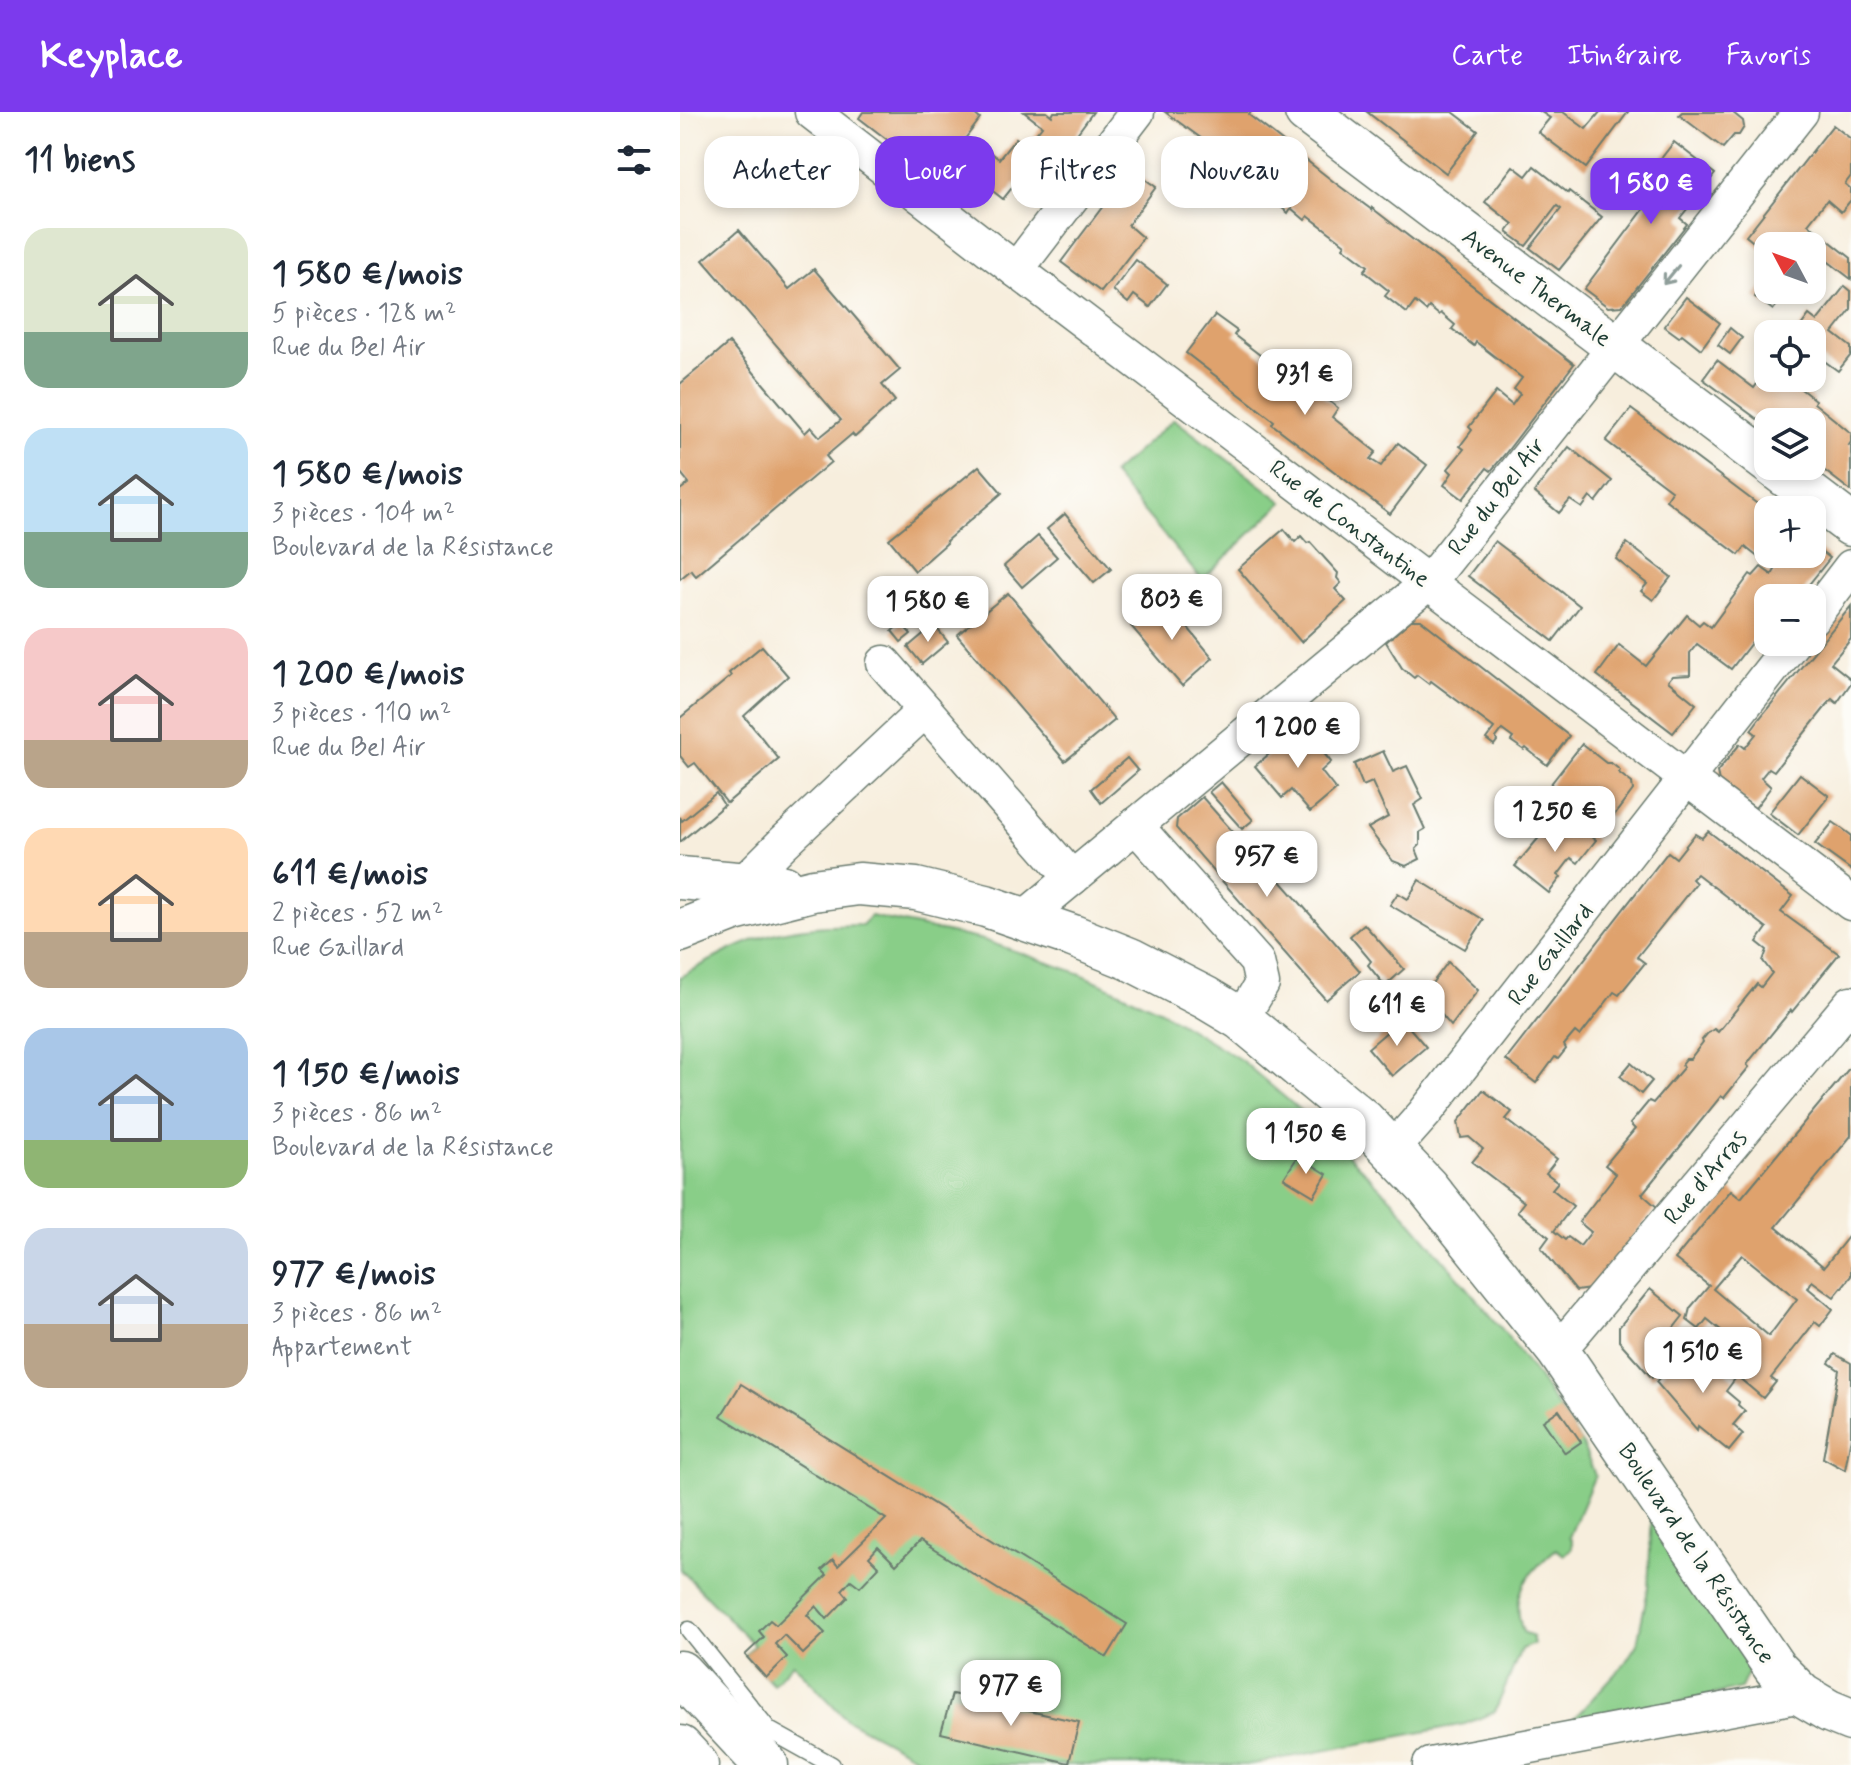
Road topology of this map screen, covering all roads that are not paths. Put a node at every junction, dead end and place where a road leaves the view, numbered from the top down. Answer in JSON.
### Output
{"nodes":[{"id":1,"x":812,"y":112,"type":"edge"},
{"id":2,"x":1137,"y":112,"type":"edge"},
{"id":3,"x":1306,"y":112,"type":"edge"},
{"id":4,"x":1787,"y":117,"type":"edge"},
{"id":5,"x":1016,"y":270,"type":"junction"},
{"id":6,"x":1615,"y":346,"type":"junction"},
{"id":7,"x":1754,"y":451,"type":"edge"},
{"id":8,"x":1792,"y":480,"type":"edge"},
{"id":9,"x":1851,"y":525,"type":"edge"},
{"id":10,"x":1851,"y":567,"type":"edge"},
{"id":11,"x":1428,"y":583,"type":"junction"},
{"id":12,"x":1826,"y":600,"type":"edge"},
{"id":13,"x":1782,"y":656,"type":"edge"},
{"id":14,"x":884,"y":663,"type":"dead end"},
{"id":15,"x":925,"y":710,"type":"junction"},
{"id":16,"x":1688,"y":779,"type":"junction"},
{"id":17,"x":1135,"y":825,"type":"junction"},
{"id":18,"x":680,"y":878,"type":"edge"},
{"id":19,"x":1072,"y":878,"type":"junction"},
{"id":20,"x":744,"y":882,"type":"junction"},
{"id":21,"x":813,"y":890,"type":"junction"},
{"id":22,"x":1851,"y":903,"type":"edge"},
{"id":23,"x":1024,"y":918,"type":"junction"},
{"id":24,"x":680,"y":931,"type":"edge"},
{"id":25,"x":1851,"y":1003,"type":"edge"},
{"id":26,"x":1241,"y":1019,"type":"junction"},
{"id":27,"x":1392,"y":1150,"type":"junction"},
{"id":28,"x":1558,"y":1351,"type":"junction"},
{"id":29,"x":689,"y":1630,"type":"dead end"},
{"id":30,"x":680,"y":1673,"type":"edge"},
{"id":31,"x":1828,"y":1709,"type":"edge"},
{"id":32,"x":680,"y":1748,"type":"edge"},
{"id":33,"x":696,"y":1765,"type":"edge"},
{"id":34,"x":766,"y":1765,"type":"edge"},
{"id":35,"x":832,"y":1765,"type":"edge"},
{"id":36,"x":1430,"y":1765,"type":"edge"}],
"edges":[{"from":1,"to":5,"type":"street","name":"Rue de Constantine"},
{"from":2,"to":5,"type":"street"},
{"from":3,"to":6,"type":"street","name":"Avenue Thermale"},
{"from":4,"to":6,"type":"street","name":"Rue du Bel Air","one_way":true},
{"from":5,"to":11,"type":"street","name":"Rue de Constantine"},
{"from":6,"to":7,"type":"street","name":"Avenue Thermale"},
{"from":6,"to":11,"type":"street","name":"Rue du Bel Air"},
{"from":8,"to":9,"type":"street"},
{"from":10,"to":12,"type":"street"},
{"from":11,"to":16,"type":"street","name":"Rue de Constantine"},
{"from":11,"to":17,"type":"street","name":"Rue du Bel Air"},
{"from":13,"to":16,"type":"street","name":"Rue Gaillard"},
{"from":14,"to":15,"type":"street"},
{"from":15,"to":19,"type":"street"},
{"from":15,"to":20,"type":"street"},
{"from":16,"to":22,"type":"street","name":"Rue de Constantine"},
{"from":16,"to":27,"type":"street","name":"Rue Gaillard"},
{"from":17,"to":19,"type":"street","name":"Rue du Bel Air"},
{"from":17,"to":26,"type":"street"},
{"from":18,"to":20,"type":"street","name":"Boulevard de la Résistance"},
{"from":19,"to":23,"type":"street","name":"Rue du Bel Air"},
{"from":20,"to":21,"type":"street","name":"Boulevard de la Résistance"},
{"from":21,"to":23,"type":"street","name":"Boulevard de la Résistance"},
{"from":21,"to":24,"type":"street","name":"Boulevard de la Résistance"},
{"from":23,"to":26,"type":"street","name":"Boulevard de la Résistance"},
{"from":25,"to":28,"type":"street","name":"Rue d'Arras"},
{"from":26,"to":27,"type":"street","name":"Boulevard de la Résistance"},
{"from":27,"to":28,"type":"street","name":"Boulevard de la Résistance"},
{"from":28,"to":31,"type":"street","name":"Boulevard de la Résistance"},
{"from":29,"to":35,"type":"lane"},
{"from":30,"to":34,"type":"main road"},
{"from":31,"to":36,"type":"street"},
{"from":32,"to":33,"type":"main road"}]}
